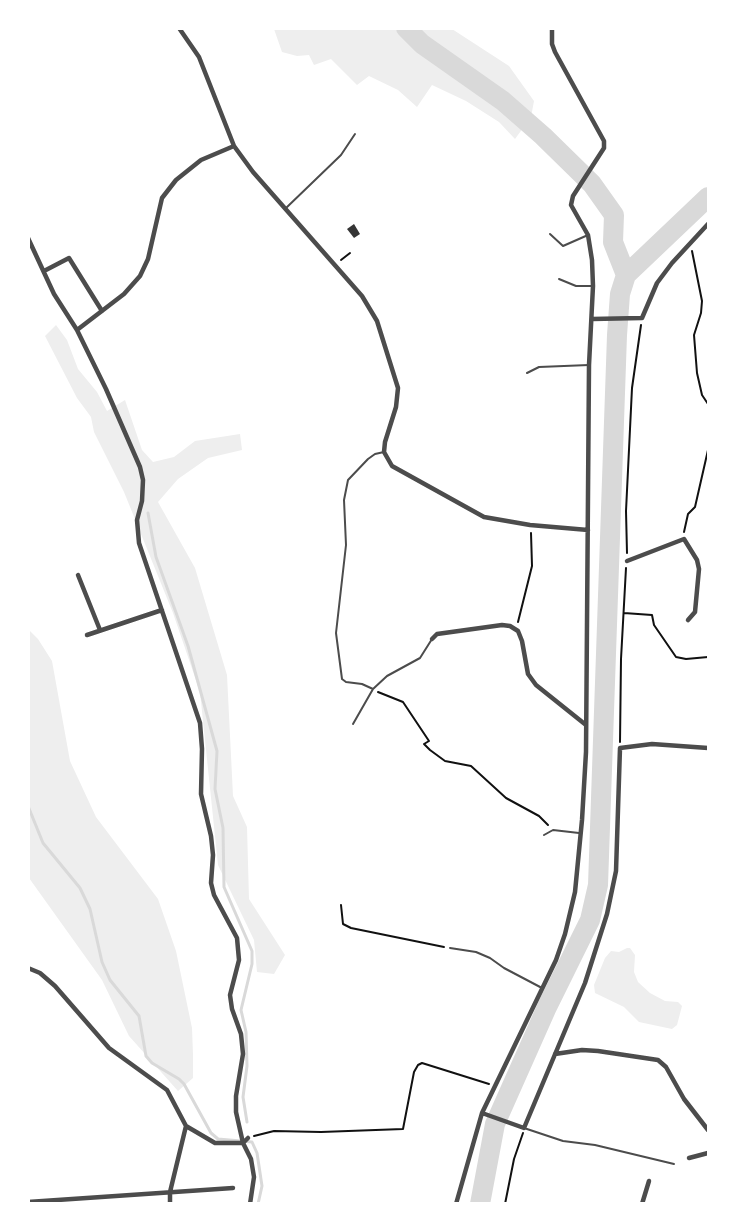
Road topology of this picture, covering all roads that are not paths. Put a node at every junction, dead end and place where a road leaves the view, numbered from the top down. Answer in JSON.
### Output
{"nodes":[{"id":1,"x":179,"y":28,"type":"edge"},
{"id":2,"x":552,"y":28,"type":"edge"},
{"id":3,"x":355,"y":134,"type":"dead end"},
{"id":4,"x":234,"y":146,"type":"junction"},
{"id":5,"x":285,"y":209,"type":"junction"},
{"id":6,"x":708,"y":224,"type":"edge"},
{"id":7,"x":550,"y":234,"type":"dead end"},
{"id":8,"x":588,"y":235,"type":"junction"},
{"id":9,"x":28,"y":238,"type":"edge"},
{"id":10,"x":44,"y":271,"type":"junction"},
{"id":11,"x":559,"y":279,"type":"dead end"},
{"id":12,"x":593,"y":286,"type":"junction"},
{"id":13,"x":102,"y":311,"type":"junction"},
{"id":14,"x":595,"y":319,"type":"junction"},
{"id":15,"x":77,"y":330,"type":"junction"},
{"id":16,"x":589,"y":365,"type":"junction"},
{"id":17,"x":527,"y":373,"type":"dead end"},
{"id":18,"x":384,"y":452,"type":"junction"},
{"id":19,"x":588,"y":530,"type":"junction"},
{"id":20,"x":627,"y":561,"type":"road end"},
{"id":21,"x":78,"y":575,"type":"dead end"},
{"id":22,"x":162,"y":610,"type":"junction"},
{"id":23,"x":688,"y":620,"type":"dead end"},
{"id":24,"x":100,"y":630,"type":"junction"},
{"id":25,"x":87,"y":635,"type":"dead end"},
{"id":26,"x":432,"y":639,"type":"joint"},
{"id":27,"x":373,"y":689,"type":"junction"},
{"id":28,"x":353,"y":724,"type":"dead end"},
{"id":29,"x":586,"y":725,"type":"junction"},
{"id":30,"x":708,"y":748,"type":"edge"},
{"id":31,"x":581,"y":833,"type":"junction"},
{"id":32,"x":544,"y":836,"type":"dead end"},
{"id":33,"x":450,"y":948,"type":"road end"},
{"id":34,"x":28,"y":968,"type":"edge"},
{"id":35,"x":542,"y":988,"type":"junction"},
{"id":36,"x":555,"y":1054,"type":"junction"},
{"id":37,"x":484,"y":1114,"type":"junction"},
{"id":38,"x":186,"y":1126,"type":"junction"},
{"id":39,"x":523,"y":1127,"type":"junction"},
{"id":40,"x":708,"y":1130,"type":"edge"},
{"id":41,"x":248,"y":1138,"type":"road end"},
{"id":42,"x":243,"y":1143,"type":"junction"},
{"id":43,"x":708,"y":1153,"type":"edge"},
{"id":44,"x":689,"y":1158,"type":"dead end"},
{"id":45,"x":674,"y":1164,"type":"dead end"},
{"id":46,"x":650,"y":1181,"type":"dead end"},
{"id":47,"x":233,"y":1188,"type":"dead end"},
{"id":48,"x":170,"y":1192,"type":"junction"},
{"id":49,"x":28,"y":1203,"type":"edge"},
{"id":50,"x":170,"y":1203,"type":"edge"},
{"id":51,"x":250,"y":1203,"type":"edge"},
{"id":52,"x":456,"y":1203,"type":"edge"},
{"id":53,"x":642,"y":1203,"type":"edge"}],
"edges":[{"from":1,"to":4,"type":"street"},
{"from":2,"to":8,"type":"street"},
{"from":3,"to":5,"type":"lane"},
{"from":4,"to":5,"type":"street"},
{"from":4,"to":13,"type":"street"},
{"from":5,"to":18,"type":"street"},
{"from":6,"to":14,"type":"street"},
{"from":7,"to":8,"type":"lane"},
{"from":8,"to":12,"type":"street"},
{"from":9,"to":10,"type":"street"},
{"from":10,"to":13,"type":"street"},
{"from":10,"to":15,"type":"street"},
{"from":11,"to":12,"type":"lane"},
{"from":12,"to":14,"type":"street"},
{"from":13,"to":15,"type":"street"},
{"from":14,"to":16,"type":"street"},
{"from":15,"to":22,"type":"street"},
{"from":16,"to":17,"type":"lane"},
{"from":16,"to":19,"type":"street"},
{"from":18,"to":19,"type":"street"},
{"from":18,"to":27,"type":"lane"},
{"from":19,"to":29,"type":"street"},
{"from":20,"to":23,"type":"street"},
{"from":21,"to":24,"type":"street"},
{"from":22,"to":24,"type":"street"},
{"from":22,"to":42,"type":"street"},
{"from":24,"to":25,"type":"street"},
{"from":26,"to":27,"type":"lane"},
{"from":26,"to":29,"type":"street"},
{"from":27,"to":28,"type":"lane"},
{"from":29,"to":31,"type":"street"},
{"from":30,"to":36,"type":"street"},
{"from":31,"to":32,"type":"lane"},
{"from":31,"to":35,"type":"street"},
{"from":33,"to":35,"type":"lane"},
{"from":34,"to":38,"type":"street"},
{"from":35,"to":37,"type":"street"},
{"from":36,"to":39,"type":"street"},
{"from":36,"to":40,"type":"street"},
{"from":37,"to":39,"type":"street"},
{"from":37,"to":52,"type":"street"},
{"from":38,"to":42,"type":"street"},
{"from":38,"to":48,"type":"street"},
{"from":39,"to":45,"type":"lane"},
{"from":41,"to":42,"type":"street"},
{"from":42,"to":51,"type":"street"},
{"from":43,"to":44,"type":"street"},
{"from":46,"to":53,"type":"street"},
{"from":47,"to":48,"type":"street"},
{"from":48,"to":49,"type":"street"},
{"from":48,"to":50,"type":"street"}]}
